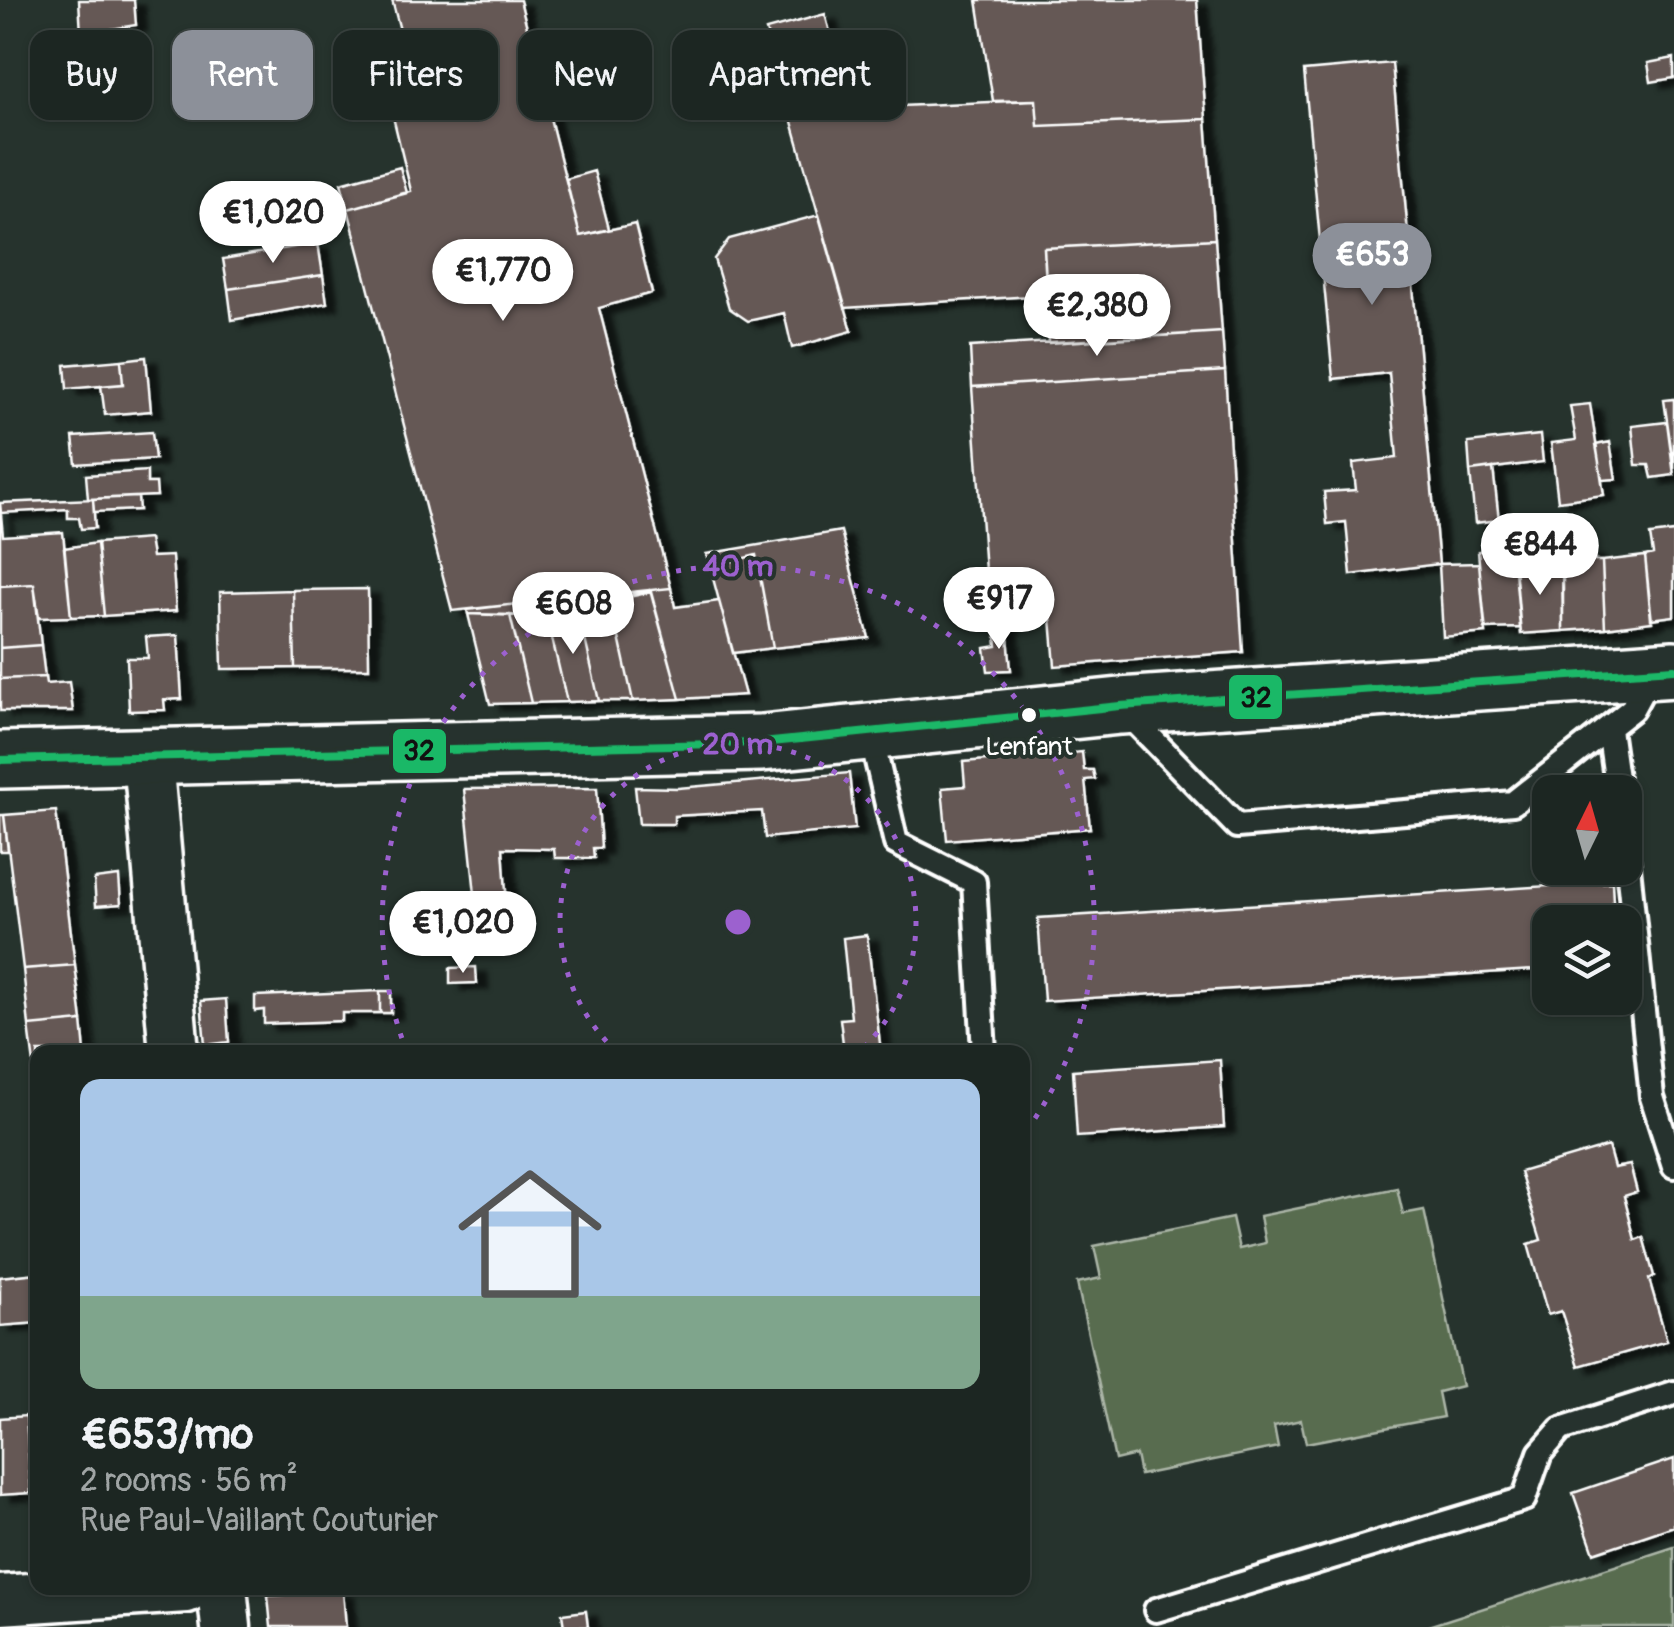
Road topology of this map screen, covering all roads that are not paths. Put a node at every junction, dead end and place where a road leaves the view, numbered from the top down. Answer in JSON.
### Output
{"nodes":[{"id":1,"x":1664,"y":670,"type":"edge"},
{"id":2,"x":1120,"y":706,"type":"junction"},
{"id":3,"x":1609,"y":730,"type":"junction"},
{"id":4,"x":870,"y":732,"type":"junction"},
{"id":5,"x":148,"y":759,"type":"junction"},
{"id":6,"x":0,"y":760,"type":"edge"},
{"id":7,"x":1616,"y":775,"type":"edge"},
{"id":8,"x":1630,"y":885,"type":"edge"},
{"id":9,"x":173,"y":1045,"type":"edge"},
{"id":10,"x":984,"y":1045,"type":"edge"},
{"id":11,"x":1674,"y":1166,"type":"edge"},
{"id":12,"x":1674,"y":1393,"type":"edge"},
{"id":13,"x":78,"y":1595,"type":"edge"},
{"id":14,"x":223,"y":1595,"type":"edge"},
{"id":15,"x":0,"y":1600,"type":"edge"},
{"id":16,"x":1156,"y":1610,"type":"dead end"},
{"id":17,"x":226,"y":1627,"type":"edge"}],
"edges":[{"from":1,"to":2,"type":"street"},
{"from":1,"to":3,"type":"lane"},
{"from":2,"to":3,"type":"lane"},
{"from":2,"to":4,"type":"street"},
{"from":3,"to":7,"type":"lane"},
{"from":4,"to":5,"type":"street"},
{"from":4,"to":10,"type":"lane"},
{"from":5,"to":6,"type":"street"},
{"from":5,"to":9,"type":"street"},
{"from":8,"to":11,"type":"lane"},
{"from":12,"to":16,"type":"lane"},
{"from":13,"to":15,"type":"street"},
{"from":14,"to":17,"type":"street"}]}
